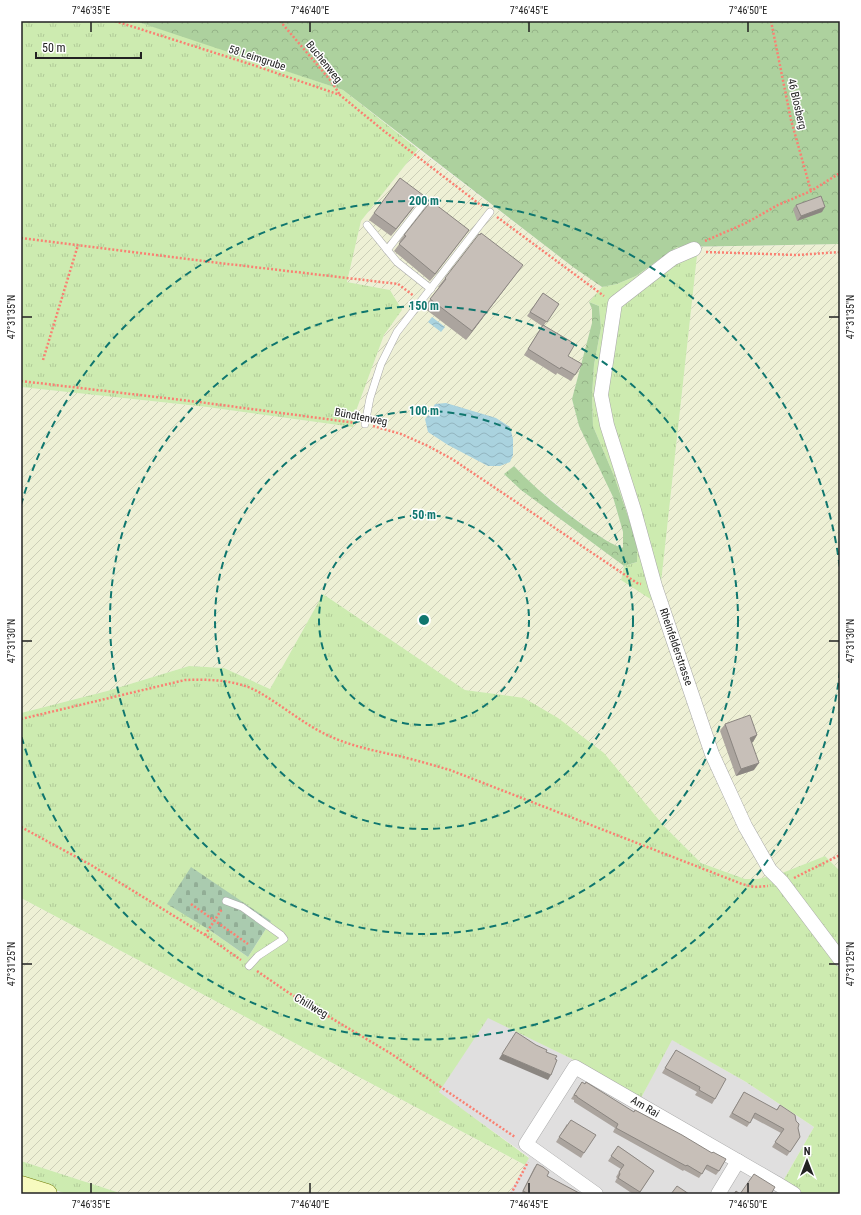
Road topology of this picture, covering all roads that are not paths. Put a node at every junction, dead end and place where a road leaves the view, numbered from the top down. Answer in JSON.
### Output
{"nodes":[{"id":1,"x":422,"y":205,"type":"edge"},
{"id":2,"x":490,"y":212,"type":"dead end"},
{"id":3,"x":367,"y":225,"type":"dead end"},
{"id":4,"x":694,"y":249,"type":"road end"},
{"id":5,"x":387,"y":250,"type":"junction"},
{"id":6,"x":431,"y":289,"type":"junction"},
{"id":7,"x":365,"y":424,"type":"road end"},
{"id":8,"x":226,"y":901,"type":"road end"},
{"id":9,"x":840,"y":959,"type":"edge"},
{"id":10,"x":249,"y":966,"type":"road end"},
{"id":11,"x":738,"y":1161,"type":"junction"},
{"id":12,"x":21,"y":1186,"type":"edge"},
{"id":13,"x":47,"y":1194,"type":"edge"},
{"id":14,"x":596,"y":1194,"type":"edge"},
{"id":15,"x":718,"y":1194,"type":"edge"},
{"id":16,"x":794,"y":1194,"type":"edge"}],
"edges":[{"from":1,"to":5,"type":"lane"},
{"from":2,"to":6,"type":"lane"},
{"from":3,"to":5,"type":"lane"},
{"from":4,"to":9,"type":"street","name":"Rheinfelderstrasse"},
{"from":5,"to":6,"type":"lane"},
{"from":6,"to":7,"type":"lane"},
{"from":8,"to":10,"type":"lane"},
{"from":11,"to":14,"type":"street","name":"Am Rai"},
{"from":11,"to":15,"type":"street"},
{"from":11,"to":16,"type":"street","name":"Am Rai"},
{"from":12,"to":13,"type":"street"}]}
